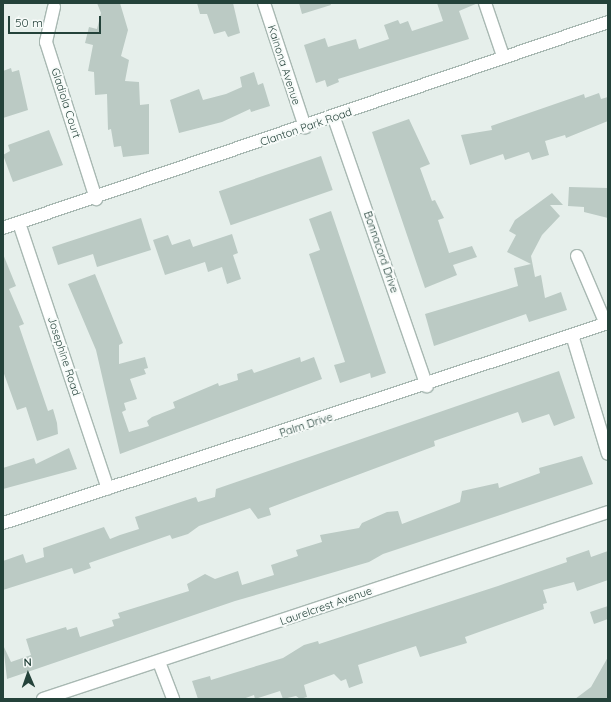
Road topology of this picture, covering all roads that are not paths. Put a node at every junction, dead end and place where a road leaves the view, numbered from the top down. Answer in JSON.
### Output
{"nodes":[{"id":1,"x":264,"y":3,"type":"edge"},
{"id":2,"x":485,"y":3,"type":"edge"},
{"id":3,"x":54,"y":7,"type":"dead end"},
{"id":4,"x":608,"y":22,"type":"edge"},
{"id":5,"x":503,"y":56,"type":"junction"},
{"id":6,"x":334,"y":118,"type":"junction"},
{"id":7,"x":305,"y":127,"type":"junction"},
{"id":8,"x":96,"y":199,"type":"junction"},
{"id":9,"x":19,"y":223,"type":"junction"},
{"id":10,"x":3,"y":228,"type":"edge"},
{"id":11,"x":577,"y":256,"type":"dead end"},
{"id":12,"x":607,"y":324,"type":"edge"},
{"id":13,"x":572,"y":334,"type":"junction"},
{"id":14,"x":427,"y":386,"type":"junction"},
{"id":15,"x":608,"y":454,"type":"edge"},
{"id":16,"x":108,"y":489,"type":"junction"},
{"id":17,"x":608,"y":512,"type":"edge"},
{"id":18,"x":3,"y":523,"type":"edge"},
{"id":19,"x":159,"y":662,"type":"junction"},
{"id":20,"x":43,"y":699,"type":"edge"},
{"id":21,"x":173,"y":699,"type":"edge"}],
"edges":[{"from":1,"to":7,"type":"street","name":"Kainona Avenue"},
{"from":2,"to":5,"type":"street"},
{"from":3,"to":8,"type":"street","name":"Gladiola Court"},
{"from":4,"to":5,"type":"street","name":"Clanton Park Road"},
{"from":5,"to":6,"type":"street","name":"Clanton Park Road"},
{"from":6,"to":7,"type":"street","name":"Clanton Park Road"},
{"from":6,"to":14,"type":"street","name":"Bonnacord Drive"},
{"from":7,"to":8,"type":"street","name":"Clanton Park Road"},
{"from":8,"to":9,"type":"street","name":"Clanton Park Road"},
{"from":9,"to":10,"type":"street","name":"Clanton Park Road"},
{"from":9,"to":16,"type":"street","name":"Josephine Road"},
{"from":11,"to":12,"type":"street"},
{"from":12,"to":13,"type":"street","name":"Palm Drive"},
{"from":13,"to":14,"type":"street","name":"Palm Drive"},
{"from":13,"to":15,"type":"street"},
{"from":14,"to":16,"type":"street","name":"Palm Drive"},
{"from":16,"to":18,"type":"street","name":"Palm Drive"},
{"from":17,"to":19,"type":"street","name":"Laurelcrest Avenue"},
{"from":19,"to":20,"type":"street","name":"Laurelcrest Avenue"},
{"from":19,"to":21,"type":"street"}]}
